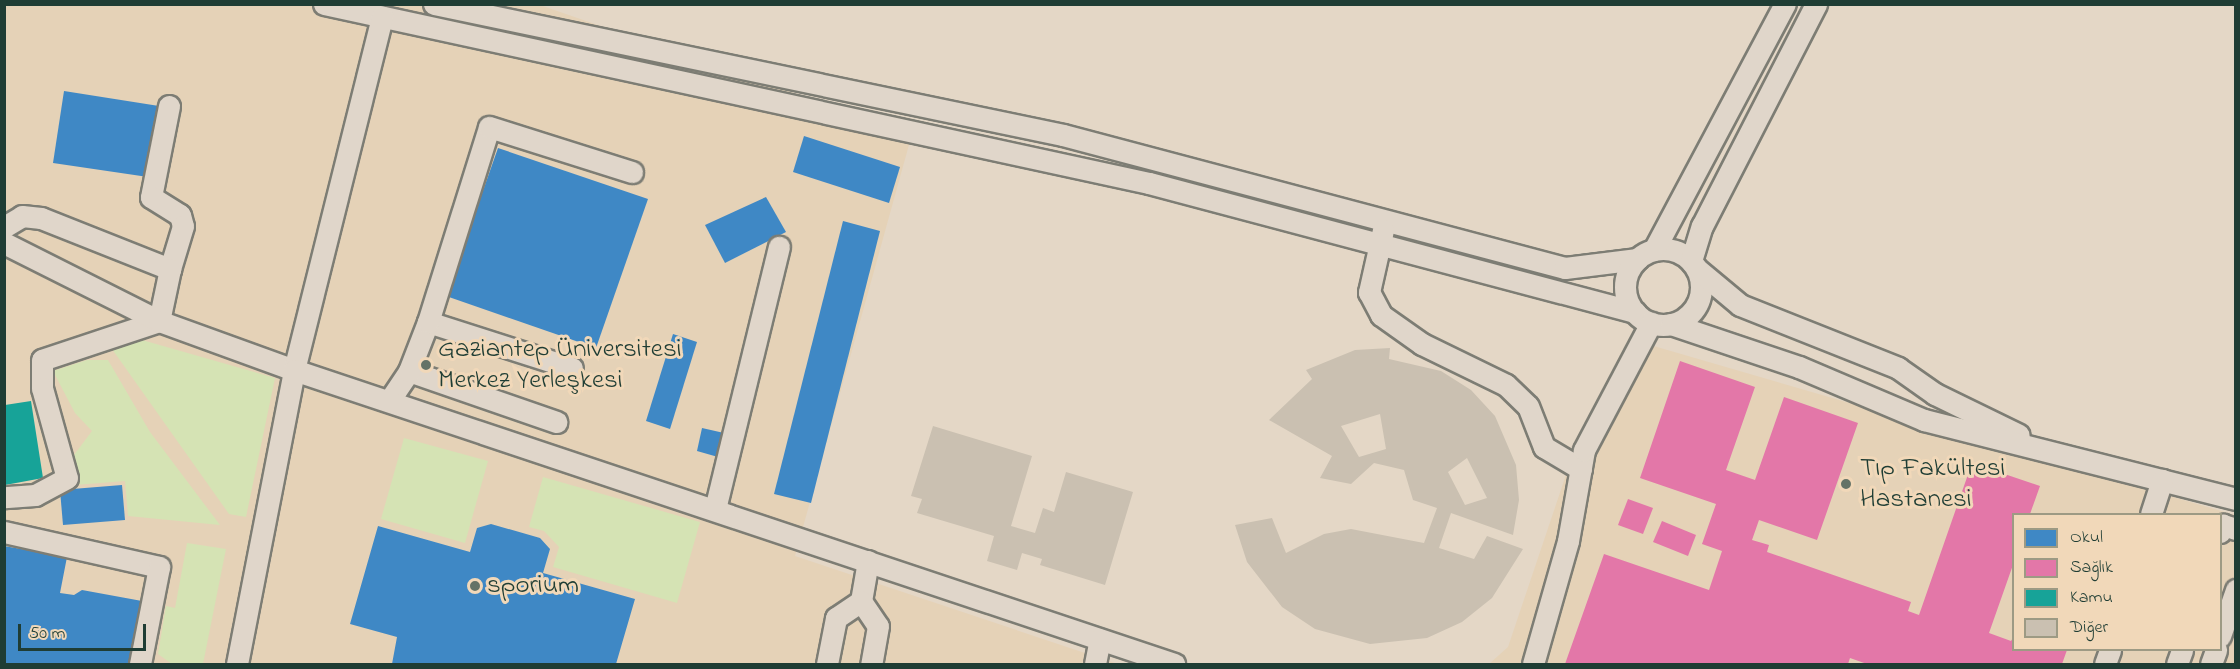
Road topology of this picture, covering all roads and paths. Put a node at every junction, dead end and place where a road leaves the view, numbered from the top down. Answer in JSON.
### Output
{"nodes":[{"id":1,"x":324,"y":4,"type":"edge"},
{"id":2,"x":434,"y":4,"type":"edge"},
{"id":3,"x":1785,"y":4,"type":"edge"},
{"id":4,"x":1816,"y":4,"type":"edge"},
{"id":5,"x":382,"y":17,"type":"junction"},
{"id":6,"x":169,"y":106,"type":"dead end"},
{"id":7,"x":632,"y":172,"type":"dead end"},
{"id":8,"x":1386,"y":221,"type":"junction"},
{"id":9,"x":4,"y":227,"type":"edge"},
{"id":10,"x":4,"y":243,"type":"edge"},
{"id":11,"x":1379,"y":243,"type":"junction"},
{"id":12,"x":779,"y":247,"type":"dead end"},
{"id":13,"x":1646,"y":254,"type":"junction"},
{"id":14,"x":1694,"y":265,"type":"junction"},
{"id":15,"x":170,"y":269,"type":"junction"},
{"id":16,"x":1652,"y":320,"type":"junction"},
{"id":17,"x":159,"y":321,"type":"junction"},
{"id":18,"x":428,"y":322,"type":"junction"},
{"id":19,"x":572,"y":368,"type":"dead end"},
{"id":20,"x":294,"y":370,"type":"junction"},
{"id":21,"x":409,"y":371,"type":"junction"},
{"id":22,"x":1935,"y":394,"type":"junction"},
{"id":23,"x":389,"y":401,"type":"junction"},
{"id":24,"x":1924,"y":420,"type":"junction"},
{"id":25,"x":556,"y":422,"type":"dead end"},
{"id":26,"x":2058,"y":453,"type":"junction"},
{"id":27,"x":1581,"y":469,"type":"junction"},
{"id":28,"x":2162,"y":480,"type":"junction"},
{"id":29,"x":4,"y":497,"type":"edge"},
{"id":30,"x":2235,"y":499,"type":"edge"},
{"id":31,"x":715,"y":509,"type":"junction"},
{"id":32,"x":2151,"y":513,"type":"edge"},
{"id":33,"x":2222,"y":527,"type":"edge"},
{"id":34,"x":2235,"y":529,"type":"edge"},
{"id":35,"x":4,"y":532,"type":"edge"},
{"id":36,"x":868,"y":561,"type":"junction"},
{"id":37,"x":2235,"y":590,"type":"edge"},
{"id":38,"x":861,"y":601,"type":"junction"},
{"id":39,"x":2222,"y":630,"type":"edge"},
{"id":40,"x":1100,"y":639,"type":"junction"},
{"id":41,"x":140,"y":664,"type":"edge"},
{"id":42,"x":237,"y":664,"type":"edge"},
{"id":43,"x":827,"y":664,"type":"edge"},
{"id":44,"x":871,"y":664,"type":"edge"},
{"id":45,"x":1095,"y":664,"type":"edge"},
{"id":46,"x":1174,"y":664,"type":"edge"},
{"id":47,"x":1533,"y":664,"type":"edge"}],
"edges":[{"from":1,"to":5,"type":"street"},
{"from":2,"to":8,"type":"street"},
{"from":3,"to":13,"type":"street"},
{"from":4,"to":14,"type":"street"},
{"from":5,"to":11,"type":"street"},
{"from":5,"to":20,"type":"street"},
{"from":6,"to":15,"type":"street"},
{"from":7,"to":18,"type":"street"},
{"from":8,"to":11,"type":"street"},
{"from":8,"to":13,"type":"street"},
{"from":9,"to":15,"type":"street"},
{"from":10,"to":17,"type":"street"},
{"from":11,"to":16,"type":"street"},
{"from":11,"to":27,"type":"street"},
{"from":12,"to":31,"type":"street"},
{"from":13,"to":14,"type":"street"},
{"from":13,"to":16,"type":"street"},
{"from":14,"to":16,"type":"street"},
{"from":14,"to":22,"type":"street"},
{"from":15,"to":17,"type":"street"},
{"from":16,"to":24,"type":"street"},
{"from":16,"to":27,"type":"street"},
{"from":17,"to":20,"type":"street"},
{"from":17,"to":29,"type":"street"},
{"from":18,"to":19,"type":"street"},
{"from":18,"to":21,"type":"street"},
{"from":20,"to":23,"type":"street"},
{"from":20,"to":42,"type":"street"},
{"from":21,"to":23,"type":"street"},
{"from":21,"to":25,"type":"street"},
{"from":22,"to":24,"type":"street"},
{"from":22,"to":26,"type":"street"},
{"from":23,"to":31,"type":"street"},
{"from":24,"to":26,"type":"street"},
{"from":26,"to":28,"type":"street"},
{"from":27,"to":47,"type":"street"},
{"from":28,"to":30,"type":"street"},
{"from":28,"to":32,"type":"street"},
{"from":31,"to":36,"type":"street"},
{"from":33,"to":34,"type":"street"},
{"from":35,"to":41,"type":"street"},
{"from":36,"to":38,"type":"street"},
{"from":36,"to":40,"type":"street"},
{"from":37,"to":39,"type":"street"},
{"from":38,"to":43,"type":"street"},
{"from":38,"to":44,"type":"street"},
{"from":40,"to":45,"type":"street"},
{"from":40,"to":46,"type":"street"}]}
